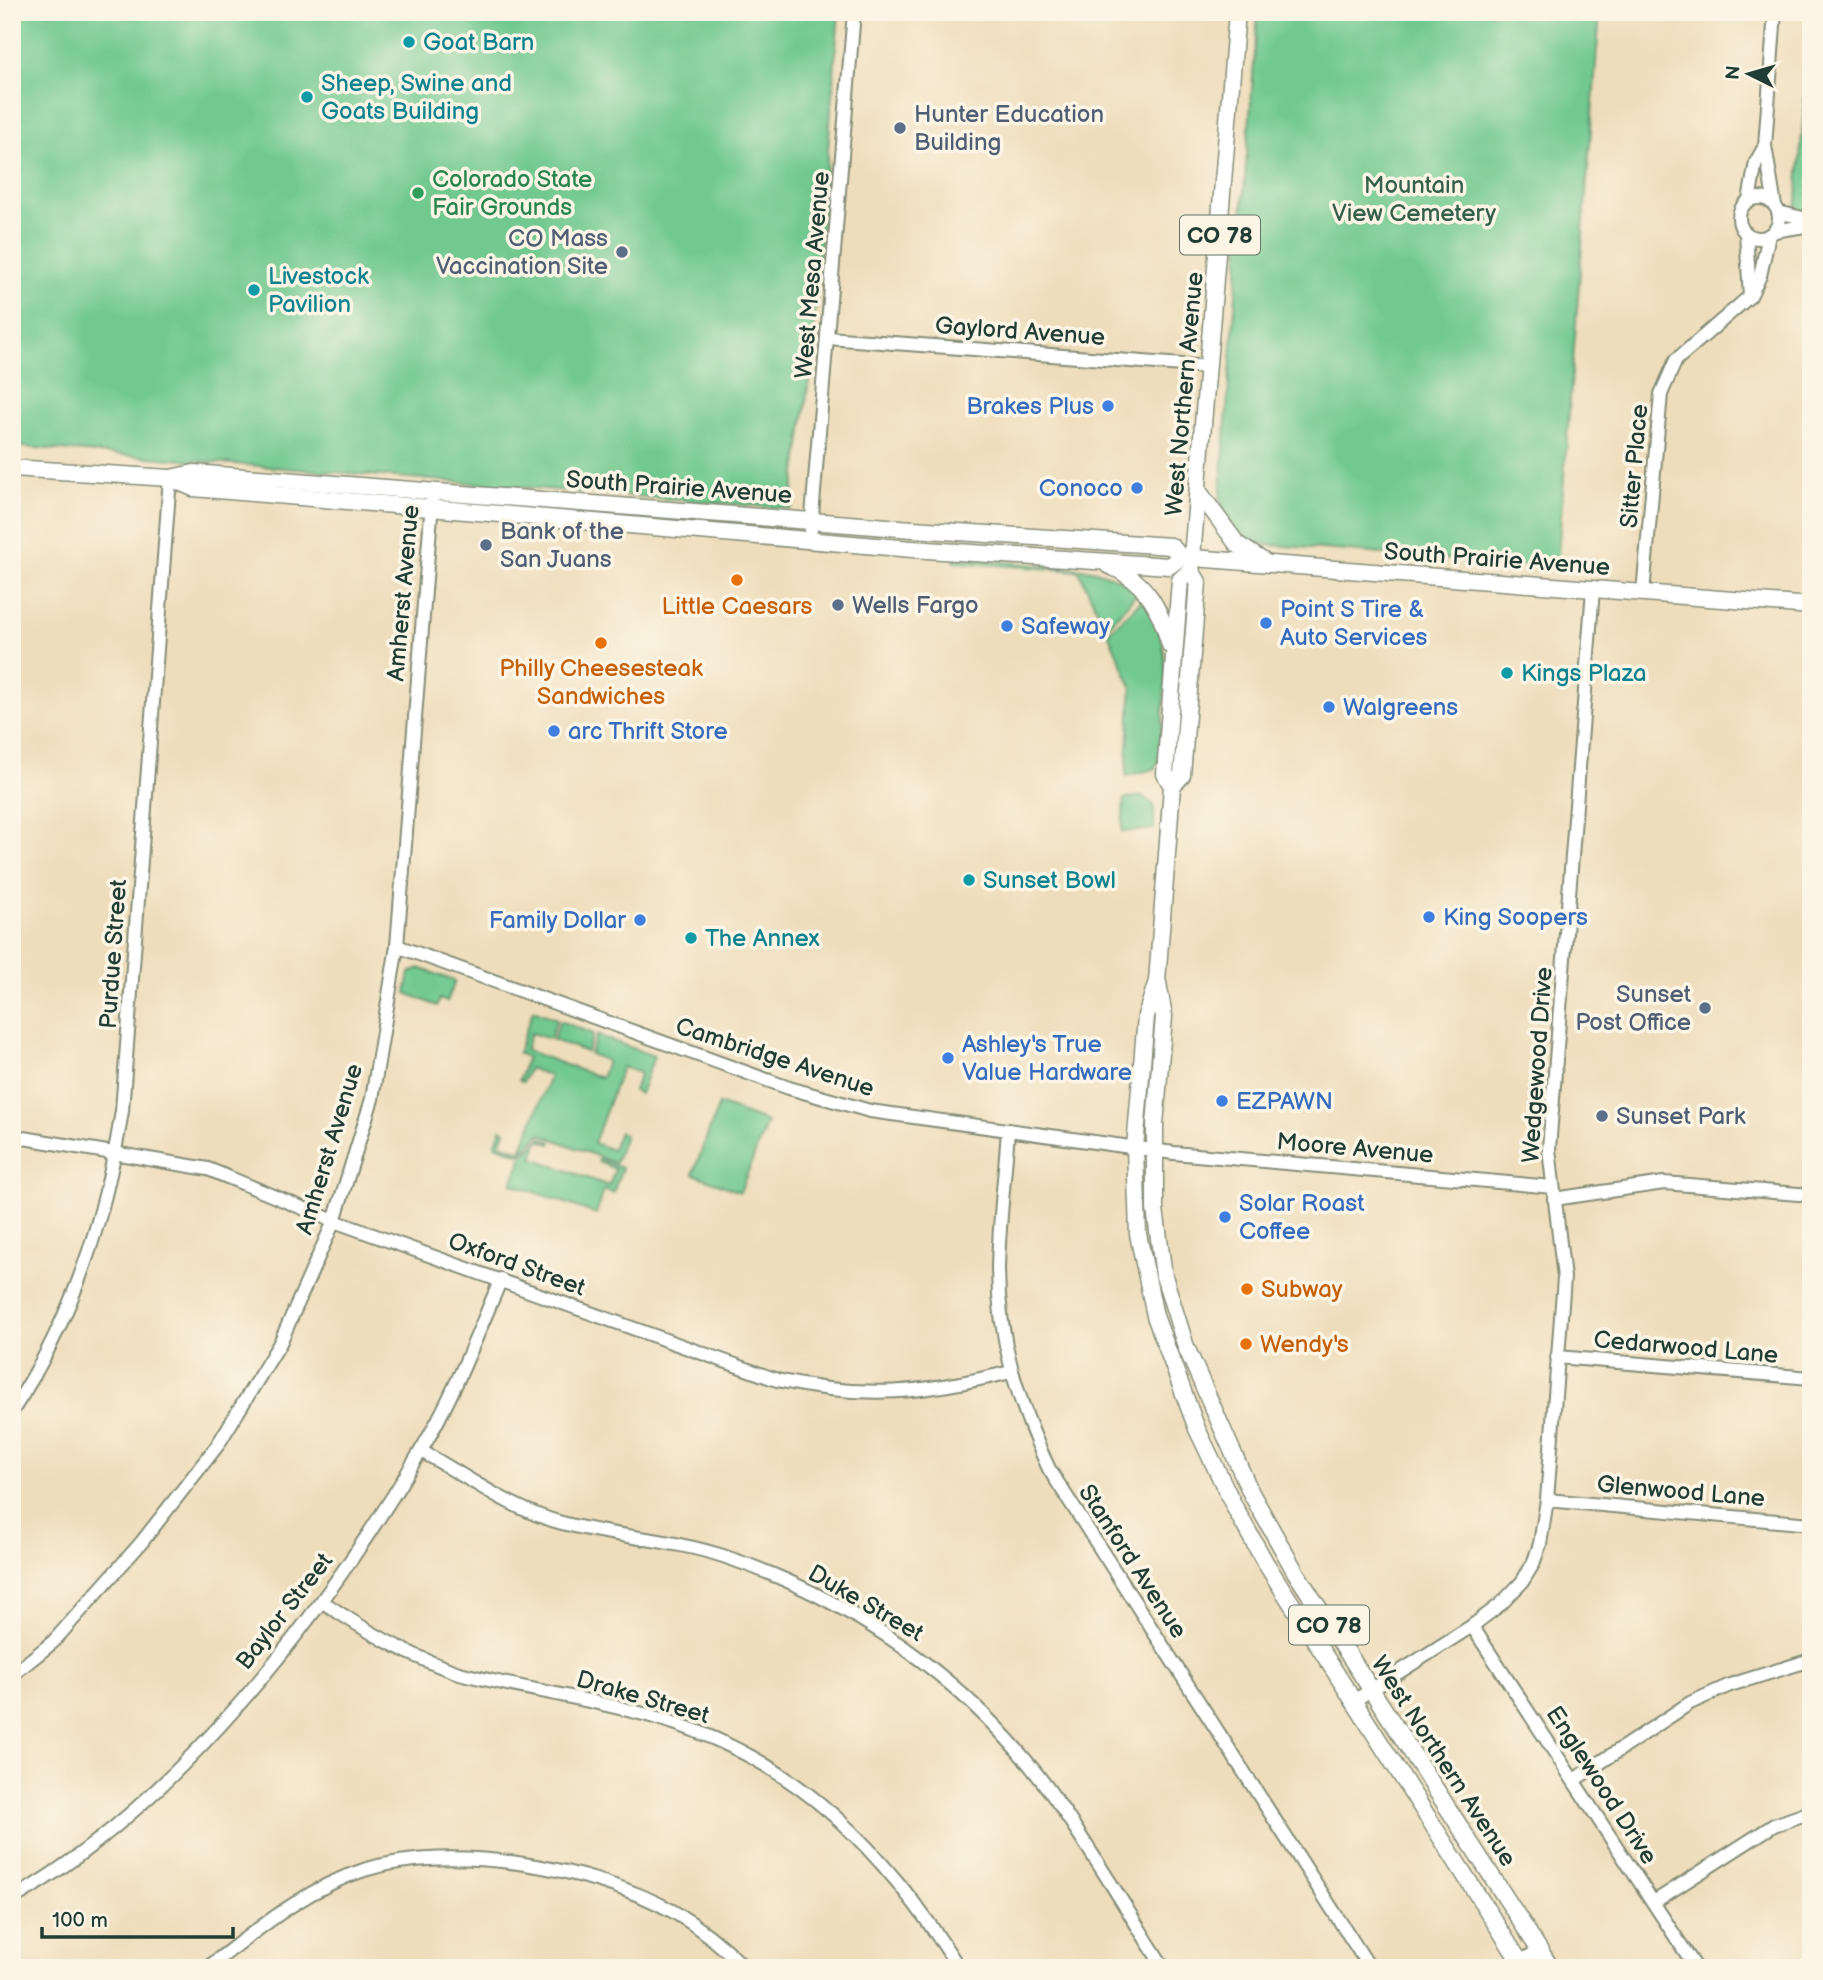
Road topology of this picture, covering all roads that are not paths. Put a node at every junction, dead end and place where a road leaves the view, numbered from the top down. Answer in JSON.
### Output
{"nodes":[{"id":1,"x":854,"y":12,"type":"edge"},
{"id":2,"x":1237,"y":12,"type":"edge"},
{"id":3,"x":1775,"y":12,"type":"edge"},
{"id":4,"x":1765,"y":146,"type":"junction"},
{"id":5,"x":1749,"y":200,"type":"junction"},
{"id":6,"x":1777,"y":209,"type":"junction"},
{"id":7,"x":1811,"y":220,"type":"edge"},
{"id":8,"x":1811,"y":225,"type":"edge"},
{"id":9,"x":1746,"y":233,"type":"junction"},
{"id":10,"x":1771,"y":233,"type":"junction"},
{"id":11,"x":1750,"y":296,"type":"junction"},
{"id":12,"x":828,"y":338,"type":"junction"},
{"id":13,"x":1209,"y":367,"type":"junction"},
{"id":14,"x":12,"y":468,"type":"edge"},
{"id":15,"x":170,"y":478,"type":"junction"},
{"id":16,"x":433,"y":491,"type":"junction"},
{"id":17,"x":1199,"y":492,"type":"junction"},
{"id":18,"x":431,"y":509,"type":"junction"},
{"id":19,"x":811,"y":519,"type":"junction"},
{"id":20,"x":810,"y":540,"type":"junction"},
{"id":21,"x":1099,"y":561,"type":"junction"},
{"id":22,"x":1188,"y":562,"type":"junction"},
{"id":23,"x":1268,"y":564,"type":"junction"},
{"id":24,"x":1593,"y":589,"type":"junction"},
{"id":25,"x":1643,"y":593,"type":"junction"},
{"id":26,"x":1811,"y":606,"type":"edge"},
{"id":27,"x":1174,"y":656,"type":"junction"},
{"id":28,"x":1172,"y":786,"type":"junction"},
{"id":29,"x":397,"y":946,"type":"junction"},
{"id":30,"x":1157,"y":981,"type":"junction"},
{"id":31,"x":1009,"y":1130,"type":"junction"},
{"id":32,"x":12,"y":1136,"type":"edge"},
{"id":33,"x":1135,"y":1148,"type":"junction"},
{"id":34,"x":1154,"y":1151,"type":"junction"},
{"id":35,"x":115,"y":1155,"type":"junction"},
{"id":36,"x":1554,"y":1193,"type":"junction"},
{"id":37,"x":1811,"y":1195,"type":"edge"},
{"id":38,"x":334,"y":1221,"type":"junction"},
{"id":39,"x":501,"y":1279,"type":"junction"},
{"id":40,"x":1558,"y":1357,"type":"junction"},
{"id":41,"x":1011,"y":1372,"type":"junction"},
{"id":42,"x":1811,"y":1378,"type":"edge"},
{"id":43,"x":12,"y":1411,"type":"edge"},
{"id":44,"x":421,"y":1451,"type":"junction"},
{"id":45,"x":1547,"y":1500,"type":"junction"},
{"id":46,"x":1811,"y":1524,"type":"edge"},
{"id":47,"x":323,"y":1602,"type":"junction"},
{"id":48,"x":1472,"y":1626,"type":"junction"},
{"id":49,"x":1811,"y":1660,"type":"edge"},
{"id":50,"x":12,"y":1675,"type":"edge"},
{"id":51,"x":1372,"y":1690,"type":"junction"},
{"id":52,"x":1352,"y":1702,"type":"junction"},
{"id":53,"x":1574,"y":1780,"type":"junction"},
{"id":54,"x":1811,"y":1812,"type":"edge"},
{"id":55,"x":12,"y":1899,"type":"edge"},
{"id":56,"x":1654,"y":1902,"type":"junction"},
{"id":57,"x":1539,"y":1950,"type":"junction"},
{"id":58,"x":1519,"y":1966,"type":"edge"},
{"id":59,"x":207,"y":1968,"type":"edge"},
{"id":60,"x":745,"y":1968,"type":"edge"},
{"id":61,"x":959,"y":1968,"type":"edge"},
{"id":62,"x":1164,"y":1968,"type":"edge"},
{"id":63,"x":1370,"y":1968,"type":"edge"},
{"id":64,"x":1551,"y":1968,"type":"edge"},
{"id":65,"x":1696,"y":1968,"type":"edge"}],
"edges":[{"from":1,"to":12,"type":"street","name":"West Mesa Avenue"},
{"from":2,"to":13,"type":"main road","name":"West Northern Avenue","number":"CO 78"},
{"from":3,"to":4,"type":"street"},
{"from":4,"to":5,"type":"street"},
{"from":4,"to":6,"type":"street"},
{"from":5,"to":6,"type":"street"},
{"from":5,"to":9,"type":"street"},
{"from":6,"to":7,"type":"street"},
{"from":6,"to":10,"type":"street"},
{"from":8,"to":10,"type":"street"},
{"from":9,"to":10,"type":"street"},
{"from":9,"to":11,"type":"street"},
{"from":10,"to":11,"type":"street"},
{"from":11,"to":25,"type":"street","name":"Sitter Place"},
{"from":12,"to":13,"type":"street","name":"Gaylord Avenue"},
{"from":12,"to":19,"type":"street","name":"West Mesa Avenue"},
{"from":13,"to":17,"type":"main road","name":"West Northern Avenue","number":"CO 78"},
{"from":14,"to":15,"type":"main road","name":"South Prairie Avenue"},
{"from":15,"to":16,"type":"main road","name":"South Prairie Avenue"},
{"from":15,"to":18,"type":"main road","name":"South Prairie Avenue"},
{"from":15,"to":35,"type":"street","name":"Purdue Street"},
{"from":16,"to":18,"type":"street","name":"Amherst Avenue"},
{"from":16,"to":19,"type":"main road","name":"South Prairie Avenue"},
{"from":17,"to":22,"type":"main road","name":"West Northern Avenue","number":"CO 78"},
{"from":17,"to":23,"type":"main road"},
{"from":18,"to":20,"type":"main road","name":"South Prairie Avenue"},
{"from":18,"to":29,"type":"street","name":"Amherst Avenue"},
{"from":19,"to":20,"type":"street","name":"West Mesa Avenue"},
{"from":19,"to":22,"type":"main road","name":"South Prairie Avenue"},
{"from":20,"to":21,"type":"main road","name":"South Prairie Avenue"},
{"from":21,"to":22,"type":"main road","name":"South Prairie Avenue"},
{"from":21,"to":27,"type":"main road"},
{"from":22,"to":23,"type":"main road","name":"South Prairie Avenue"},
{"from":22,"to":27,"type":"main road","name":"West Northern Avenue","number":"CO 78"},
{"from":22,"to":28,"type":"main road","name":"West Northern Avenue","number":"CO 78"},
{"from":23,"to":24,"type":"main road","name":"South Prairie Avenue"},
{"from":24,"to":25,"type":"main road","name":"South Prairie Avenue"},
{"from":24,"to":36,"type":"street","name":"Wedgewood Drive"},
{"from":25,"to":26,"type":"main road","name":"South Prairie Avenue"},
{"from":27,"to":28,"type":"main road","name":"West Northern Avenue","number":"CO 78"},
{"from":28,"to":30,"type":"main road","name":"West Northern Avenue","number":"CO 78"},
{"from":29,"to":31,"type":"street","name":"Cambridge Avenue"},
{"from":29,"to":38,"type":"street","name":"Amherst Avenue"},
{"from":30,"to":33,"type":"main road","name":"West Northern Avenue","number":"CO 78"},
{"from":30,"to":34,"type":"main road","name":"West Northern Avenue","number":"CO 78"},
{"from":31,"to":33,"type":"street","name":"Cambridge Avenue"},
{"from":31,"to":41,"type":"street","name":"Stanford Avenue"},
{"from":32,"to":35,"type":"street","name":"Oxford Street"},
{"from":33,"to":34,"type":"street","name":"Cambridge Avenue"},
{"from":33,"to":52,"type":"main road","name":"West Northern Avenue","number":"CO 78"},
{"from":34,"to":36,"type":"street","name":"Moore Avenue"},
{"from":34,"to":51,"type":"main road","name":"West Northern Avenue","number":"CO 78"},
{"from":35,"to":38,"type":"street","name":"Oxford Street"},
{"from":35,"to":43,"type":"street","name":"Purdue Street"},
{"from":36,"to":37,"type":"street","name":"Moore Avenue"},
{"from":36,"to":40,"type":"street","name":"Wedgewood Drive"},
{"from":38,"to":39,"type":"street","name":"Oxford Street"},
{"from":38,"to":50,"type":"street","name":"Amherst Avenue"},
{"from":39,"to":41,"type":"street","name":"Oxford Street"},
{"from":39,"to":44,"type":"street","name":"Baylor Street"},
{"from":40,"to":42,"type":"street","name":"Cedarwood Lane"},
{"from":40,"to":45,"type":"street","name":"Wedgewood Drive"},
{"from":41,"to":63,"type":"street","name":"Stanford Avenue"},
{"from":44,"to":47,"type":"street","name":"Baylor Street"},
{"from":44,"to":62,"type":"street","name":"Duke Street"},
{"from":45,"to":46,"type":"street","name":"Glenwood Lane"},
{"from":45,"to":48,"type":"street","name":"Wedgewood Drive"},
{"from":47,"to":55,"type":"street","name":"Baylor Street"},
{"from":47,"to":61,"type":"street","name":"Drake Street"},
{"from":48,"to":51,"type":"street","name":"Wedgewood Drive"},
{"from":48,"to":53,"type":"street","name":"Englewood Drive"},
{"from":49,"to":53,"type":"street"},
{"from":51,"to":52,"type":"street","name":"Wedgewood Drive"},
{"from":51,"to":57,"type":"main road","name":"West Northern Avenue","number":"CO 78"},
{"from":52,"to":58,"type":"main road","name":"West Northern Avenue","number":"CO 78"},
{"from":53,"to":56,"type":"street","name":"Englewood Drive"},
{"from":54,"to":56,"type":"street"},
{"from":56,"to":65,"type":"street","name":"Englewood Drive"},
{"from":57,"to":58,"type":"street"},
{"from":57,"to":64,"type":"main road","name":"West Northern Avenue","number":"CO 78"},
{"from":59,"to":60,"type":"street"}]}
